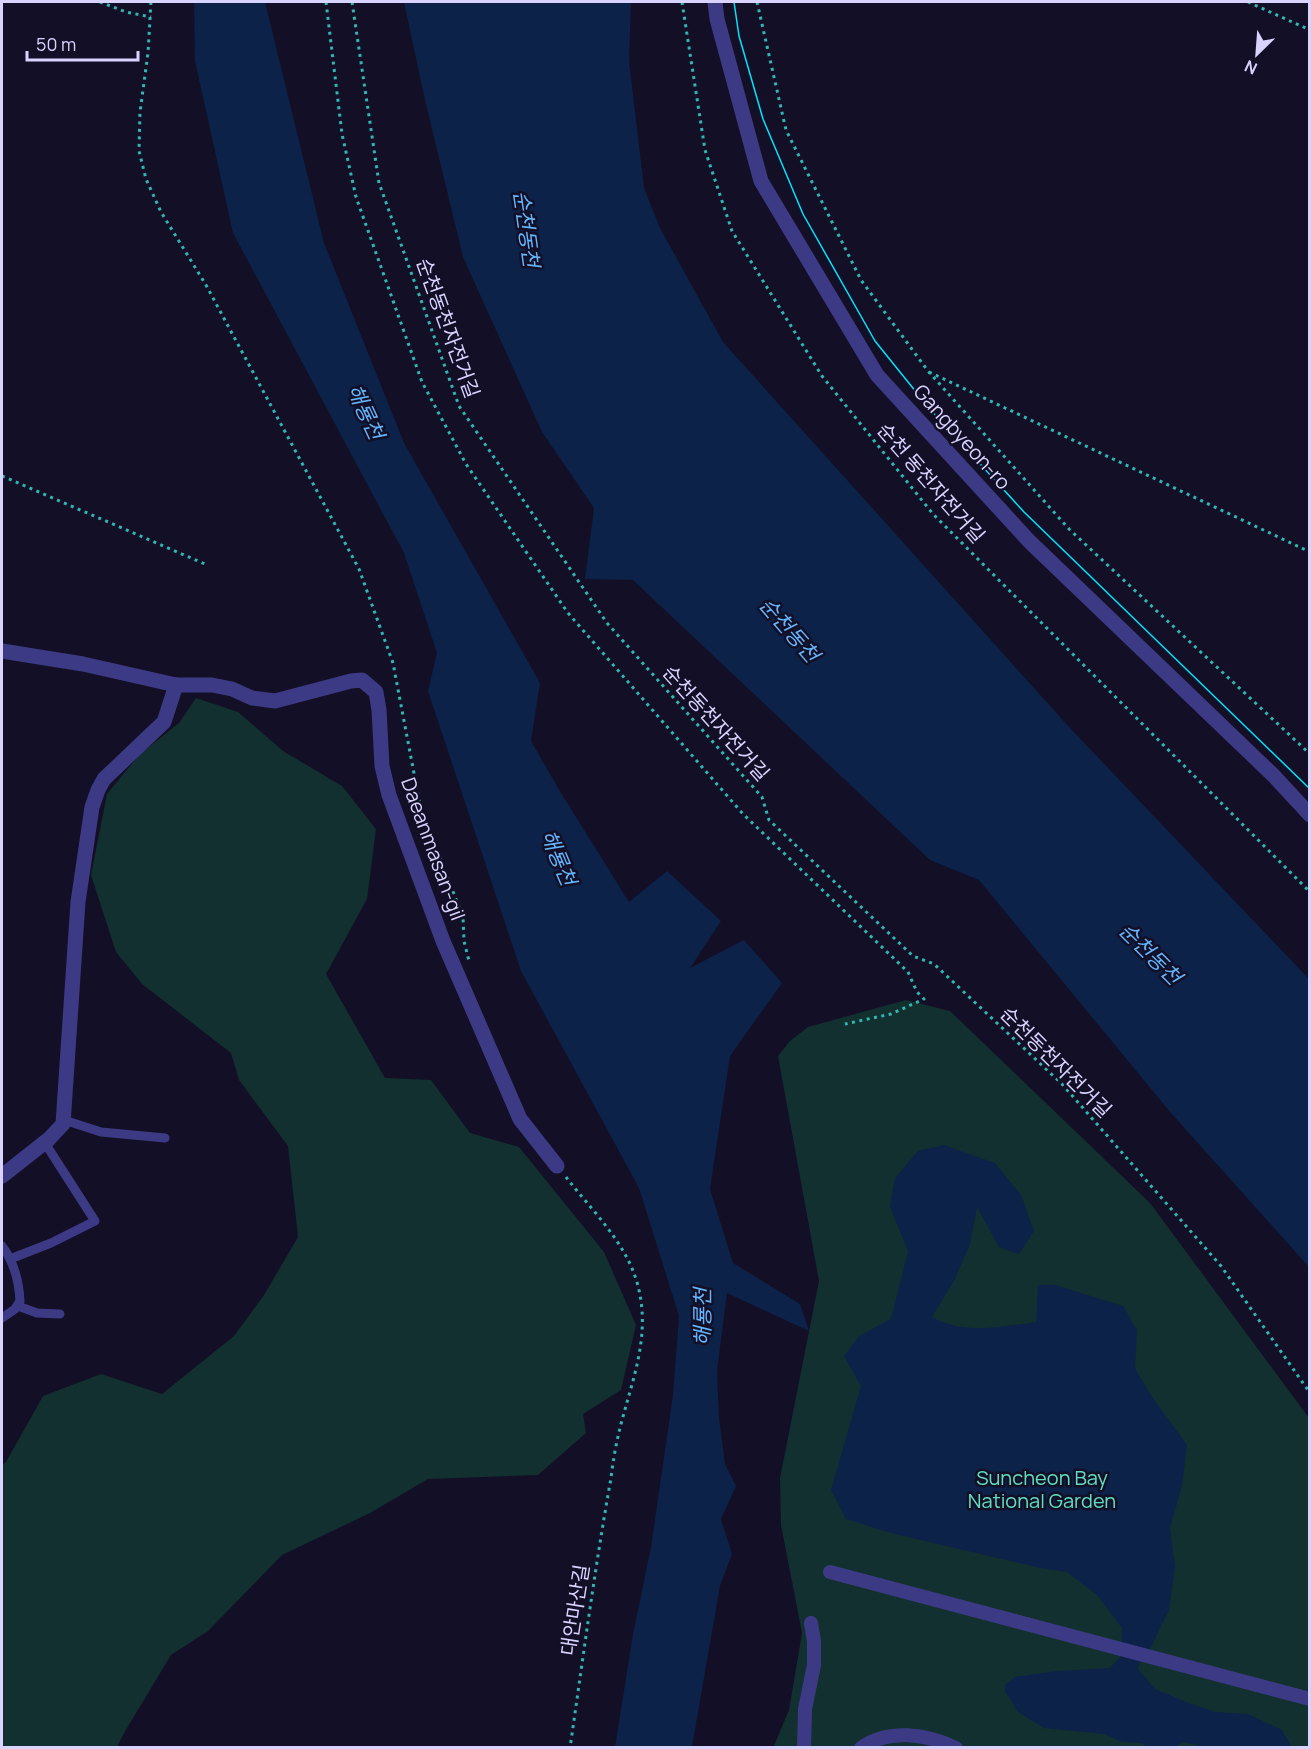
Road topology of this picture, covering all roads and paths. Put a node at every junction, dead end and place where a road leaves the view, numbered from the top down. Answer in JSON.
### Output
{"nodes":[{"id":1,"x":100,"y":2,"type":"edge"},
{"id":2,"x":151,"y":2,"type":"edge"},
{"id":3,"x":326,"y":2,"type":"edge"},
{"id":4,"x":352,"y":2,"type":"edge"},
{"id":5,"x":682,"y":2,"type":"edge"},
{"id":6,"x":715,"y":2,"type":"edge"},
{"id":7,"x":757,"y":2,"type":"edge"},
{"id":8,"x":1248,"y":2,"type":"edge"},
{"id":9,"x":151,"y":17,"type":"junction"},
{"id":10,"x":1310,"y":30,"type":"edge"},
{"id":11,"x":928,"y":371,"type":"junction"},
{"id":12,"x":2,"y":476,"type":"edge"},
{"id":13,"x":1310,"y":552,"type":"edge"},
{"id":14,"x":205,"y":564,"type":"dead end"},
{"id":15,"x":2,"y":651,"type":"edge"},
{"id":16,"x":176,"y":685,"type":"junction"},
{"id":17,"x":1310,"y":754,"type":"edge"},
{"id":18,"x":1310,"y":815,"type":"edge"},
{"id":19,"x":1310,"y":892,"type":"edge"},
{"id":20,"x":473,"y":971,"type":"dead end"},
{"id":21,"x":845,"y":1024,"type":"dead end"},
{"id":22,"x":64,"y":1120,"type":"junction"},
{"id":23,"x":165,"y":1138,"type":"dead end"},
{"id":24,"x":45,"y":1143,"type":"junction"},
{"id":25,"x":557,"y":1166,"type":"joint"},
{"id":26,"x":2,"y":1176,"type":"edge"},
{"id":27,"x":2,"y":1246,"type":"edge"},
{"id":28,"x":10,"y":1259,"type":"junction"},
{"id":29,"x":18,"y":1306,"type":"junction"},
{"id":30,"x":60,"y":1314,"type":"dead end"},
{"id":31,"x":2,"y":1318,"type":"edge"},
{"id":32,"x":1310,"y":1392,"type":"edge"},
{"id":33,"x":830,"y":1572,"type":"dead end"},
{"id":34,"x":811,"y":1623,"type":"dead end"},
{"id":35,"x":1310,"y":1699,"type":"edge"},
{"id":36,"x":908,"y":1736,"type":"junction"},
{"id":37,"x":570,"y":1748,"type":"edge"},
{"id":38,"x":804,"y":1748,"type":"edge"},
{"id":39,"x":861,"y":1748,"type":"edge"},
{"id":40,"x":935,"y":1748,"type":"edge"},
{"id":41,"x":956,"y":1748,"type":"edge"}],
"edges":[{"from":1,"to":9,"type":"path"},
{"from":2,"to":9,"type":"path"},
{"from":3,"to":21,"type":"path"},
{"from":4,"to":32,"type":"path","name":"순천동천자전거길"},
{"from":5,"to":19,"type":"path","name":"순천 동천자전거길"},
{"from":6,"to":18,"type":"street","name":"Gangbyeon-ro"},
{"from":7,"to":11,"type":"path"},
{"from":8,"to":10,"type":"path"},
{"from":9,"to":20,"type":"path"},
{"from":11,"to":13,"type":"path"},
{"from":11,"to":17,"type":"path"},
{"from":12,"to":14,"type":"path"},
{"from":15,"to":16,"type":"street","name":"Daeanmasan-gil"},
{"from":16,"to":22,"type":"street"},
{"from":16,"to":25,"type":"street","name":"Daeanmasan-gil"},
{"from":22,"to":23,"type":"lane"},
{"from":22,"to":24,"type":"street"},
{"from":24,"to":26,"type":"street"},
{"from":24,"to":28,"type":"lane"},
{"from":25,"to":37,"type":"path","name":"대안마산길"},
{"from":27,"to":28,"type":"lane"},
{"from":28,"to":29,"type":"lane"},
{"from":29,"to":30,"type":"lane"},
{"from":29,"to":31,"type":"lane"},
{"from":33,"to":35,"type":"street"},
{"from":34,"to":38,"type":"street"},
{"from":36,"to":39,"type":"street"},
{"from":36,"to":40,"type":"street"},
{"from":36,"to":41,"type":"street"}]}
